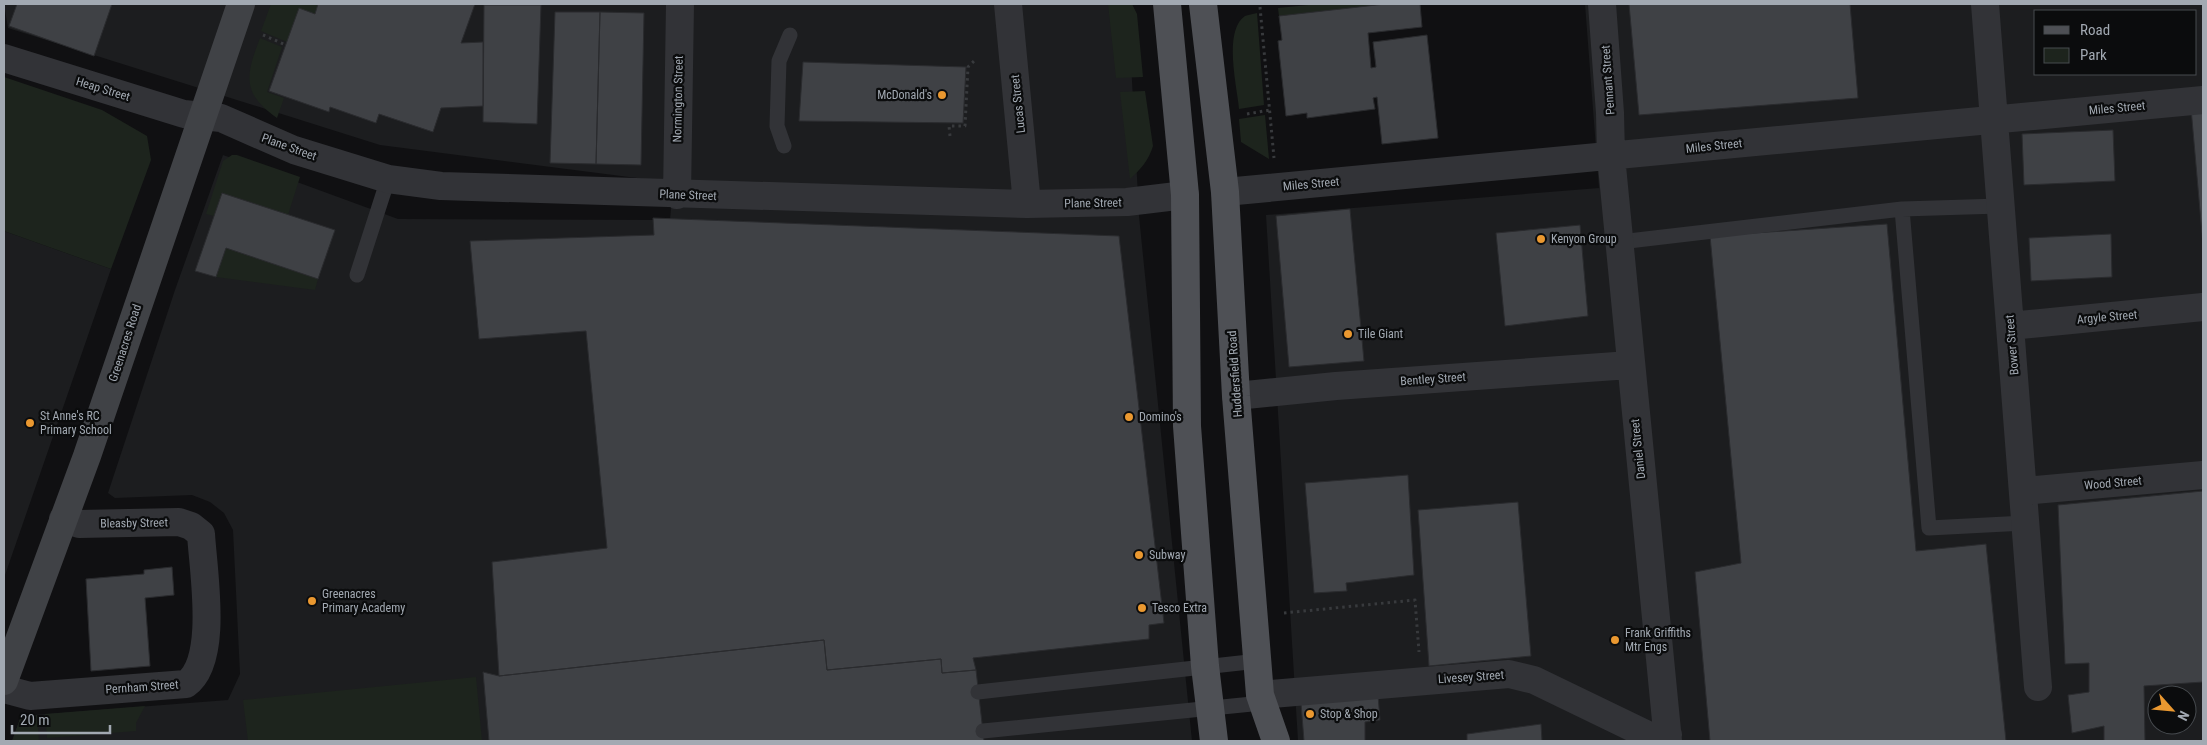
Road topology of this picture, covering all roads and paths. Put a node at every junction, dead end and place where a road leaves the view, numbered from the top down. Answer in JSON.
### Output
{"nodes":[{"id":1,"x":241,"y":4,"type":"edge"},
{"id":2,"x":680,"y":4,"type":"edge"},
{"id":3,"x":1008,"y":4,"type":"edge"},
{"id":4,"x":1167,"y":4,"type":"edge"},
{"id":5,"x":1203,"y":4,"type":"edge"},
{"id":6,"x":1602,"y":4,"type":"edge"},
{"id":7,"x":1985,"y":4,"type":"edge"},
{"id":8,"x":1260,"y":7,"type":"dead end"},
{"id":9,"x":256,"y":32,"type":"dead end"},
{"id":10,"x":790,"y":35,"type":"dead end"},
{"id":11,"x":286,"y":45,"type":"dead end"},
{"id":12,"x":4,"y":58,"type":"edge"},
{"id":13,"x":976,"y":59,"type":"dead end"},
{"id":14,"x":2203,"y":100,"type":"edge"},
{"id":15,"x":1270,"y":110,"type":"junction"},
{"id":16,"x":1257,"y":112,"type":"dead end"},
{"id":17,"x":203,"y":115,"type":"junction"},
{"id":18,"x":1994,"y":119,"type":"junction"},
{"id":19,"x":950,"y":136,"type":"dead end"},
{"id":20,"x":784,"y":146,"type":"dead end"},
{"id":21,"x":1611,"y":156,"type":"junction"},
{"id":22,"x":1275,"y":167,"type":"dead end"},
{"id":23,"x":388,"y":179,"type":"junction"},
{"id":24,"x":1225,"y":192,"type":"junction"},
{"id":25,"x":677,"y":195,"type":"junction"},
{"id":26,"x":1185,"y":195,"type":"junction"},
{"id":27,"x":1027,"y":204,"type":"junction"},
{"id":28,"x":2000,"y":206,"type":"junction"},
{"id":29,"x":1902,"y":210,"type":"junction"},
{"id":30,"x":1620,"y":242,"type":"junction"},
{"id":31,"x":357,"y":275,"type":"dead end"},
{"id":32,"x":2203,"y":307,"type":"edge"},
{"id":33,"x":2010,"y":326,"type":"junction"},
{"id":34,"x":1630,"y":366,"type":"junction"},
{"id":35,"x":1236,"y":396,"type":"junction"},
{"id":36,"x":2203,"y":475,"type":"edge"},
{"id":37,"x":2023,"y":491,"type":"junction"},
{"id":38,"x":63,"y":519,"type":"junction"},
{"id":39,"x":2025,"y":523,"type":"junction"},
{"id":40,"x":201,"y":534,"type":"joint"},
{"id":41,"x":1281,"y":613,"type":"dead end"},
{"id":42,"x":1418,"y":634,"type":"dead end"},
{"id":43,"x":1258,"y":661,"type":"junction"},
{"id":44,"x":1205,"y":666,"type":"junction"},
{"id":45,"x":4,"y":681,"type":"edge"},
{"id":46,"x":2038,"y":687,"type":"dead end"},
{"id":47,"x":4,"y":689,"type":"edge"},
{"id":48,"x":978,"y":692,"type":"dead end"},
{"id":49,"x":1261,"y":699,"type":"junction"},
{"id":50,"x":1209,"y":710,"type":"junction"},
{"id":51,"x":983,"y":731,"type":"dead end"},
{"id":52,"x":1668,"y":738,"type":"edge"},
{"id":53,"x":1214,"y":741,"type":"edge"},
{"id":54,"x":1276,"y":741,"type":"edge"}],
"edges":[{"from":1,"to":17,"type":"street","name":"Greenacres Road"},
{"from":2,"to":25,"type":"street","name":"Normington Street"},
{"from":3,"to":27,"type":"street","name":"Lucas Street"},
{"from":4,"to":26,"type":"main road"},
{"from":5,"to":24,"type":"main road","name":"Huddersfield Road"},
{"from":6,"to":21,"type":"street","name":"Pennant Street"},
{"from":7,"to":18,"type":"street","name":"Bower Street"},
{"from":8,"to":15,"type":"path"},
{"from":9,"to":11,"type":"path"},
{"from":10,"to":20,"type":"lane"},
{"from":12,"to":17,"type":"street","name":"Heap Street"},
{"from":13,"to":19,"type":"path"},
{"from":14,"to":18,"type":"street","name":"Miles Street"},
{"from":15,"to":16,"type":"path"},
{"from":15,"to":22,"type":"path"},
{"from":17,"to":23,"type":"street","name":"Plane Street"},
{"from":17,"to":38,"type":"street","name":"Greenacres Road"},
{"from":18,"to":21,"type":"street","name":"Miles Street"},
{"from":18,"to":28,"type":"street","name":"Bower Street"},
{"from":21,"to":24,"type":"street","name":"Miles Street"},
{"from":21,"to":30,"type":"street","name":"Daniel Street"},
{"from":23,"to":25,"type":"street","name":"Plane Street"},
{"from":23,"to":31,"type":"lane"},
{"from":24,"to":35,"type":"main road","name":"Huddersfield Road"},
{"from":25,"to":27,"type":"street","name":"Plane Street"},
{"from":26,"to":27,"type":"street","name":"Plane Street"},
{"from":26,"to":44,"type":"main road"},
{"from":28,"to":29,"type":"lane"},
{"from":28,"to":33,"type":"street","name":"Bower Street"},
{"from":29,"to":30,"type":"lane"},
{"from":29,"to":39,"type":"lane"},
{"from":30,"to":34,"type":"street","name":"Daniel Street"},
{"from":32,"to":33,"type":"street","name":"Argyle Street"},
{"from":33,"to":37,"type":"street","name":"Bower Street"},
{"from":34,"to":35,"type":"street","name":"Bentley Street"},
{"from":34,"to":52,"type":"street","name":"Daniel Street"},
{"from":35,"to":43,"type":"main road","name":"Huddersfield Road"},
{"from":36,"to":37,"type":"street","name":"Wood Street"},
{"from":37,"to":39,"type":"street","name":"Bower Street"},
{"from":38,"to":40,"type":"street","name":"Bleasby Street"},
{"from":38,"to":45,"type":"street","name":"Greenacres Road"},
{"from":39,"to":46,"type":"street","name":"Bower Street"},
{"from":40,"to":47,"type":"street","name":"Pernham Street"},
{"from":41,"to":42,"type":"path"},
{"from":43,"to":44,"type":"lane"},
{"from":43,"to":49,"type":"main road","name":"Huddersfield Road"},
{"from":44,"to":48,"type":"lane"},
{"from":44,"to":50,"type":"main road"},
{"from":49,"to":50,"type":"lane"},
{"from":49,"to":52,"type":"street","name":"Livesey Street"},
{"from":49,"to":54,"type":"main road","name":"Huddersfield Road"},
{"from":50,"to":51,"type":"lane"},
{"from":50,"to":53,"type":"main road"}]}
